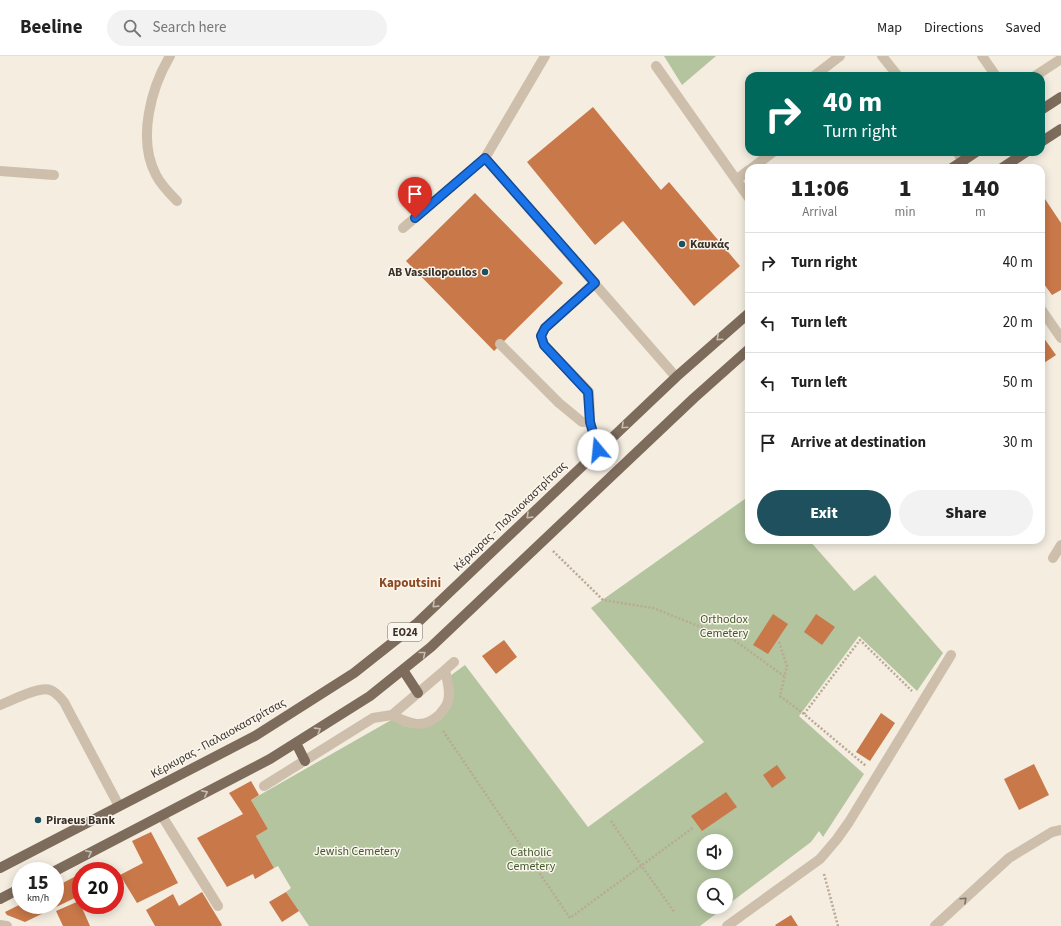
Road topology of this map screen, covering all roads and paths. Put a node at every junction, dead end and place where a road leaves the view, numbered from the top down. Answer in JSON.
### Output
{"nodes":[{"id":1,"x":170,"y":56,"type":"edge"},
{"id":2,"x":545,"y":56,"type":"edge"},
{"id":3,"x":840,"y":56,"type":"edge"},
{"id":4,"x":882,"y":56,"type":"edge"},
{"id":5,"x":982,"y":56,"type":"edge"},
{"id":6,"x":1061,"y":59,"type":"edge"},
{"id":7,"x":656,"y":66,"type":"dead end"},
{"id":8,"x":819,"y":72,"type":"edge"},
{"id":9,"x":895,"y":72,"type":"edge"},
{"id":10,"x":993,"y":72,"type":"edge"},
{"id":11,"x":1041,"y":72,"type":"edge"},
{"id":12,"x":1061,"y":97,"type":"edge"},
{"id":13,"x":1045,"y":107,"type":"edge"},
{"id":14,"x":1061,"y":129,"type":"edge"},
{"id":15,"x":1045,"y":139,"type":"edge"},
{"id":16,"x":768,"y":156,"type":"edge"},
{"id":17,"x":960,"y":156,"type":"edge"},
{"id":18,"x":970,"y":156,"type":"edge"},
{"id":19,"x":1020,"y":156,"type":"edge"},
{"id":20,"x":485,"y":158,"type":"junction"},
{"id":21,"x":963,"y":160,"type":"junction"},
{"id":22,"x":757,"y":164,"type":"edge"},
{"id":23,"x":958,"y":164,"type":"edge"},
{"id":24,"x":1008,"y":164,"type":"edge"},
{"id":25,"x":0,"y":171,"type":"edge"},
{"id":26,"x":745,"y":173,"type":"edge"},
{"id":27,"x":54,"y":175,"type":"dead end"},
{"id":28,"x":736,"y":180,"type":"junction"},
{"id":29,"x":745,"y":192,"type":"edge"},
{"id":30,"x":177,"y":202,"type":"dead end"},
{"id":31,"x":403,"y":228,"type":"dead end"},
{"id":32,"x":595,"y":283,"type":"junction"},
{"id":33,"x":1045,"y":315,"type":"edge"},
{"id":34,"x":745,"y":317,"type":"edge"},
{"id":35,"x":1061,"y":338,"type":"edge"},
{"id":36,"x":500,"y":344,"type":"dead end"},
{"id":37,"x":745,"y":353,"type":"edge"},
{"id":38,"x":676,"y":377,"type":"junction"},
{"id":39,"x":590,"y":422,"type":"junction"},
{"id":40,"x":598,"y":450,"type":"junction"},
{"id":41,"x":1061,"y":545,"type":"edge"},
{"id":42,"x":551,"y":549,"type":"dead end"},
{"id":43,"x":1053,"y":558,"type":"dead end"},
{"id":44,"x":779,"y":642,"type":"dead end"},
{"id":45,"x":951,"y":655,"type":"dead end"},
{"id":46,"x":454,"y":662,"type":"dead end"},
{"id":47,"x":404,"y":670,"type":"junction"},
{"id":48,"x":445,"y":670,"type":"junction"},
{"id":49,"x":784,"y":676,"type":"junction"},
{"id":50,"x":913,"y":691,"type":"dead end"},
{"id":51,"x":418,"y":693,"type":"junction"},
{"id":52,"x":0,"y":705,"type":"edge"},
{"id":53,"x":804,"y":714,"type":"junction"},
{"id":54,"x":392,"y":715,"type":"junction"},
{"id":55,"x":435,"y":718,"type":"junction"},
{"id":56,"x":296,"y":743,"type":"junction"},
{"id":57,"x":304,"y":761,"type":"junction"},
{"id":58,"x":877,"y":775,"type":"junction"},
{"id":59,"x":264,"y":786,"type":"dead end"},
{"id":60,"x":119,"y":806,"type":"junction"},
{"id":61,"x":162,"y":816,"type":"junction"},
{"id":62,"x":611,"y":821,"type":"dead end"},
{"id":63,"x":694,"y":827,"type":"dead end"},
{"id":64,"x":1061,"y":830,"type":"edge"},
{"id":65,"x":820,"y":859,"type":"junction"},
{"id":66,"x":640,"y":865,"type":"junction"},
{"id":67,"x":64,"y":866,"type":"edge"},
{"id":68,"x":0,"y":868,"type":"edge"},
{"id":69,"x":12,"y":893,"type":"edge"},
{"id":70,"x":0,"y":899,"type":"edge"},
{"id":71,"x":218,"y":906,"type":"dead end"},
{"id":72,"x":675,"y":913,"type":"dead end"},
{"id":73,"x":0,"y":925,"type":"edge"},
{"id":74,"x":7,"y":926,"type":"edge"},
{"id":75,"x":727,"y":926,"type":"edge"},
{"id":76,"x":838,"y":926,"type":"edge"},
{"id":77,"x":935,"y":926,"type":"edge"}],
"edges":[{"from":1,"to":30,"type":"street"},
{"from":2,"to":20,"type":"street"},
{"from":3,"to":8,"type":"street"},
{"from":4,"to":9,"type":"street"},
{"from":5,"to":10,"type":"street"},
{"from":6,"to":11,"type":"street"},
{"from":7,"to":28,"type":"street"},
{"from":12,"to":13,"type":"main road"},
{"from":14,"to":15,"type":"main road"},
{"from":16,"to":22,"type":"street"},
{"from":17,"to":21,"type":"street"},
{"from":18,"to":21,"type":"main road"},
{"from":19,"to":24,"type":"main road"},
{"from":20,"to":31,"type":"street"},
{"from":20,"to":32,"type":"street"},
{"from":21,"to":23,"type":"main road"},
{"from":25,"to":27,"type":"street"},
{"from":26,"to":28,"type":"street"},
{"from":28,"to":29,"type":"street"},
{"from":32,"to":38,"type":"street"},
{"from":32,"to":39,"type":"street"},
{"from":33,"to":35,"type":"street"},
{"from":34,"to":38,"type":"main road","name":"Κέρκυρας - Παλαιοκαστρίτσας","number":"ΕΟ24","one_way":true},
{"from":36,"to":39,"type":"street"},
{"from":47,"to":37,"type":"main road","number":"ΕΟ24","one_way":true},
{"from":38,"to":40,"type":"main road","name":"Κέρκυρας - Παλαιοκαστρίτσας","number":"ΕΟ24","one_way":true},
{"from":39,"to":40,"type":"street"},
{"from":40,"to":60,"type":"main road","name":"Κέρκυρας - Παλαιοκαστρίτσας","number":"ΕΟ24","one_way":true},
{"from":41,"to":43,"type":"street"},
{"from":42,"to":49,"type":"path"},
{"from":44,"to":49,"type":"path"},
{"from":45,"to":58,"type":"street"},
{"from":46,"to":48,"type":"street"},
{"from":47,"to":51,"type":"main road"},
{"from":56,"to":47,"type":"main road","number":"ΕΟ24","one_way":true},
{"from":48,"to":51,"type":"street"},
{"from":48,"to":55,"type":"street"},
{"from":49,"to":53,"type":"path"},
{"from":50,"to":53,"type":"path"},
{"from":51,"to":54,"type":"street"},
{"from":52,"to":60,"type":"street"},
{"from":53,"to":58,"type":"path"},
{"from":54,"to":55,"type":"street"},
{"from":54,"to":57,"type":"street"},
{"from":55,"to":66,"type":"path"},
{"from":56,"to":57,"type":"main road"},
{"from":61,"to":56,"type":"main road","number":"ΕΟ24","one_way":true},
{"from":57,"to":59,"type":"street"},
{"from":58,"to":65,"type":"street"},
{"from":60,"to":68,"type":"main road","name":"Κέρκυρας - Παλαιοκαστρίτσας","number":"ΕΟ24"},
{"from":67,"to":61,"type":"main road","number":"ΕΟ24","one_way":true},
{"from":61,"to":71,"type":"street"},
{"from":62,"to":66,"type":"path"},
{"from":63,"to":66,"type":"path"},
{"from":77,"to":64,"type":"street","one_way":true},
{"from":65,"to":75,"type":"street"},
{"from":65,"to":76,"type":"path"},
{"from":66,"to":72,"type":"path"},
{"from":69,"to":70,"type":"main road"},
{"from":73,"to":74,"type":"street"}]}
